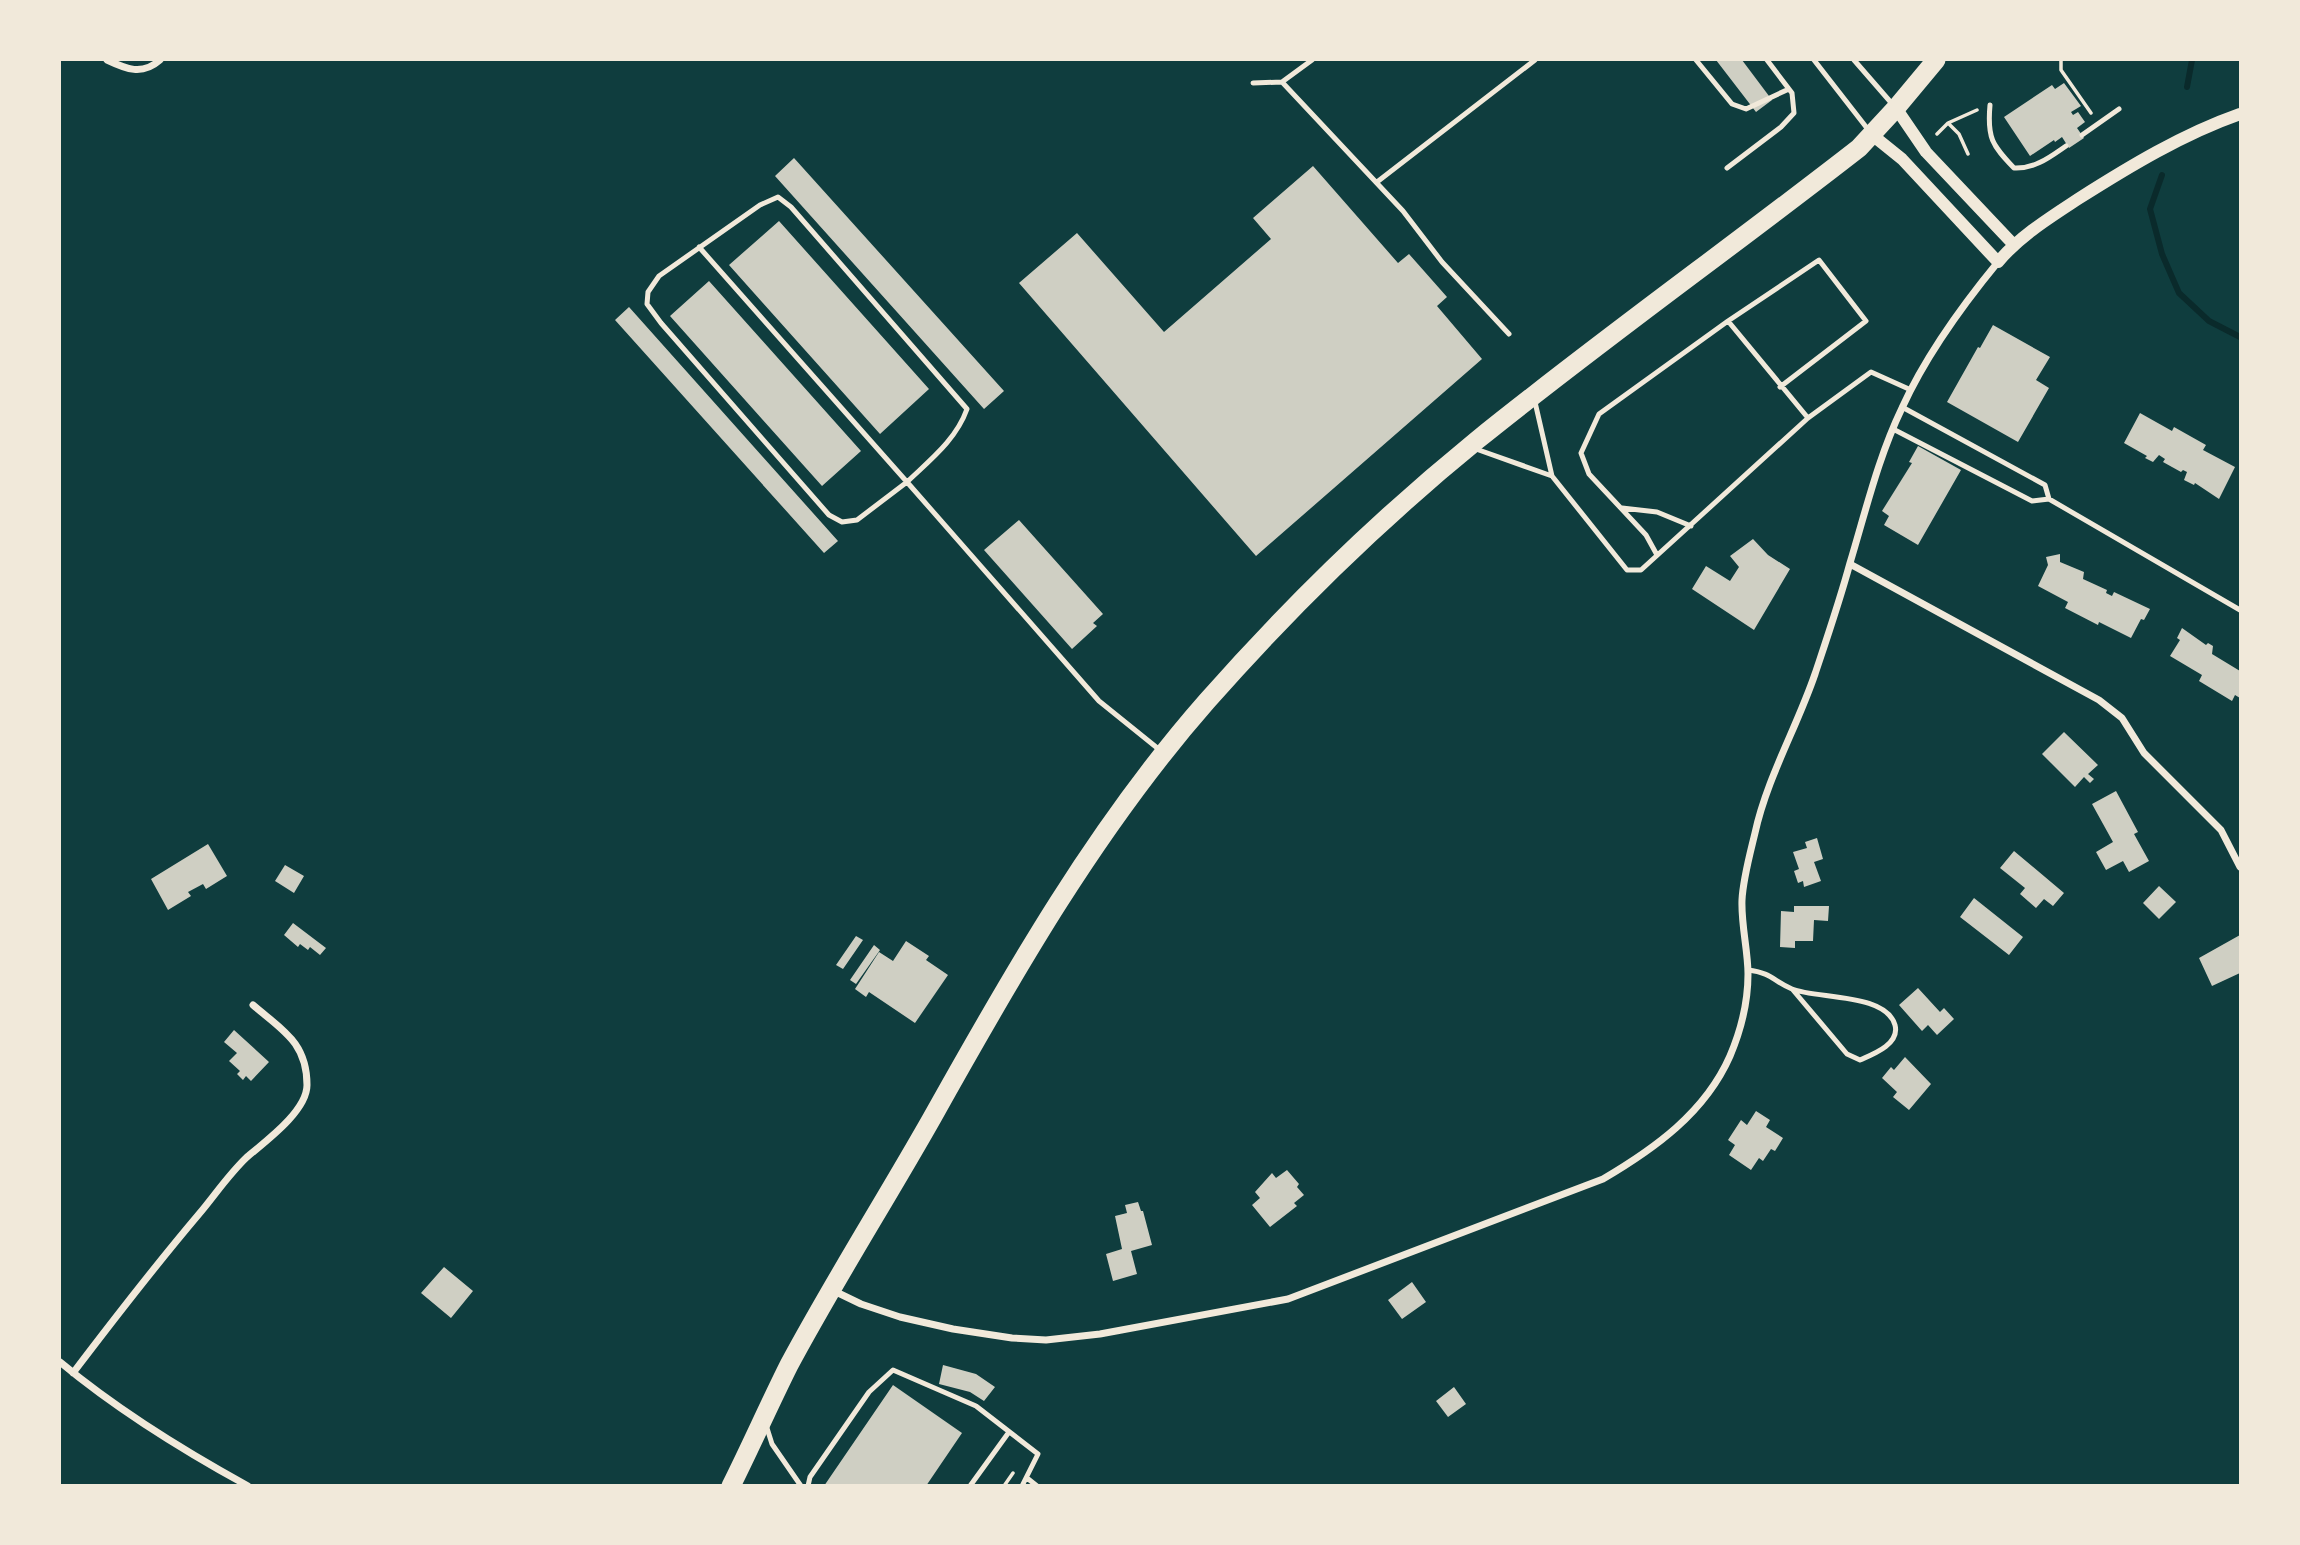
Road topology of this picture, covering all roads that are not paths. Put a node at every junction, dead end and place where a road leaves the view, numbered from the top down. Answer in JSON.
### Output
{"nodes":[{"id":1,"x":107,"y":60,"type":"edge"},
{"id":2,"x":160,"y":60,"type":"edge"},
{"id":3,"x":1312,"y":60,"type":"edge"},
{"id":4,"x":1535,"y":60,"type":"edge"},
{"id":5,"x":1696,"y":60,"type":"edge"},
{"id":6,"x":1767,"y":60,"type":"edge"},
{"id":7,"x":1814,"y":60,"type":"edge"},
{"id":8,"x":1854,"y":60,"type":"edge"},
{"id":9,"x":1936,"y":60,"type":"edge"},
{"id":10,"x":1282,"y":82,"type":"junction"},
{"id":11,"x":1253,"y":83,"type":"dead end"},
{"id":12,"x":1789,"y":89,"type":"junction"},
{"id":13,"x":1990,"y":105,"type":"dead end"},
{"id":14,"x":1896,"y":108,"type":"junction"},
{"id":15,"x":2119,"y":109,"type":"dead end"},
{"id":16,"x":2241,"y":114,"type":"edge"},
{"id":17,"x":1871,"y":134,"type":"junction"},
{"id":18,"x":2082,"y":135,"type":"dead end"},
{"id":19,"x":2066,"y":146,"type":"dead end"},
{"id":20,"x":1727,"y":168,"type":"dead end"},
{"id":21,"x":1377,"y":182,"type":"junction"},
{"id":22,"x":2013,"y":244,"type":"junction"},
{"id":23,"x":699,"y":247,"type":"junction"},
{"id":24,"x":1998,"y":262,"type":"junction"},
{"id":25,"x":1728,"y":321,"type":"junction"},
{"id":26,"x":1509,"y":334,"type":"dead end"},
{"id":27,"x":1780,"y":387,"type":"junction"},
{"id":28,"x":1911,"y":390,"type":"junction"},
{"id":29,"x":1533,"y":396,"type":"junction"},
{"id":30,"x":1902,"y":407,"type":"junction"},
{"id":31,"x":1808,"y":418,"type":"junction"},
{"id":32,"x":1893,"y":429,"type":"junction"},
{"id":33,"x":1469,"y":447,"type":"junction"},
{"id":34,"x":1552,"y":476,"type":"junction"},
{"id":35,"x":907,"y":482,"type":"junction"},
{"id":36,"x":2049,"y":499,"type":"junction"},
{"id":37,"x":1622,"y":508,"type":"junction"},
{"id":38,"x":1691,"y":526,"type":"junction"},
{"id":39,"x":1657,"y":555,"type":"junction"},
{"id":40,"x":1850,"y":564,"type":"junction"},
{"id":41,"x":2241,"y":610,"type":"edge"},
{"id":42,"x":1164,"y":752,"type":"junction"},
{"id":43,"x":2241,"y":867,"type":"edge"},
{"id":44,"x":1748,"y":970,"type":"junction"},
{"id":45,"x":1793,"y":990,"type":"junction"},
{"id":46,"x":253,"y":1005,"type":"dead end"},
{"id":47,"x":832,"y":1290,"type":"junction"},
{"id":48,"x":60,"y":1362,"type":"edge"},
{"id":49,"x":73,"y":1373,"type":"junction"},
{"id":50,"x":764,"y":1418,"type":"junction"},
{"id":51,"x":1009,"y":1432,"type":"junction"},
{"id":52,"x":1027,"y":1478,"type":"junction"},
{"id":53,"x":248,"y":1486,"type":"edge"},
{"id":54,"x":731,"y":1486,"type":"edge"},
{"id":55,"x":801,"y":1486,"type":"edge"},
{"id":56,"x":808,"y":1486,"type":"edge"},
{"id":57,"x":970,"y":1486,"type":"edge"},
{"id":58,"x":1021,"y":1486,"type":"edge"},
{"id":59,"x":1037,"y":1486,"type":"edge"}],
"edges":[{"from":1,"to":2,"type":"street"},
{"from":3,"to":10,"type":"lane"},
{"from":4,"to":21,"type":"lane"},
{"from":5,"to":12,"type":"lane"},
{"from":6,"to":12,"type":"lane"},
{"from":7,"to":17,"type":"lane"},
{"from":8,"to":14,"type":"lane"},
{"from":9,"to":14,"type":"highway"},
{"from":10,"to":11,"type":"lane"},
{"from":10,"to":21,"type":"lane"},
{"from":12,"to":20,"type":"lane"},
{"from":13,"to":19,"type":"lane"},
{"from":14,"to":17,"type":"highway"},
{"from":14,"to":22,"type":"street"},
{"from":15,"to":18,"type":"lane"},
{"from":16,"to":22,"type":"street"},
{"from":17,"to":24,"type":"street"},
{"from":17,"to":29,"type":"highway"},
{"from":21,"to":26,"type":"lane"},
{"from":22,"to":24,"type":"street"},
{"from":23,"to":35,"type":"lane"},
{"from":23,"to":35,"type":"lane"},
{"from":23,"to":35,"type":"lane"},
{"from":24,"to":28,"type":"street"},
{"from":25,"to":27,"type":"lane"},
{"from":25,"to":27,"type":"lane"},
{"from":25,"to":37,"type":"lane"},
{"from":27,"to":31,"type":"lane"},
{"from":28,"to":30,"type":"street"},
{"from":28,"to":31,"type":"lane"},
{"from":29,"to":33,"type":"highway"},
{"from":29,"to":34,"type":"lane"},
{"from":30,"to":32,"type":"street"},
{"from":30,"to":36,"type":"lane"},
{"from":31,"to":38,"type":"lane"},
{"from":32,"to":36,"type":"lane"},
{"from":32,"to":40,"type":"street"},
{"from":33,"to":34,"type":"lane"},
{"from":33,"to":42,"type":"highway"},
{"from":34,"to":39,"type":"lane"},
{"from":35,"to":42,"type":"lane"},
{"from":36,"to":41,"type":"lane"},
{"from":37,"to":38,"type":"lane"},
{"from":37,"to":39,"type":"lane"},
{"from":38,"to":39,"type":"lane"},
{"from":40,"to":43,"type":"street"},
{"from":40,"to":44,"type":"street"},
{"from":42,"to":47,"type":"highway"},
{"from":44,"to":45,"type":"lane"},
{"from":44,"to":47,"type":"street"},
{"from":45,"to":45,"type":"lane"},
{"from":46,"to":49,"type":"street"},
{"from":47,"to":50,"type":"highway"},
{"from":48,"to":49,"type":"street"},
{"from":49,"to":53,"type":"street"},
{"from":50,"to":54,"type":"highway"},
{"from":50,"to":55,"type":"lane"},
{"from":51,"to":52,"type":"lane"},
{"from":51,"to":56,"type":"lane"},
{"from":51,"to":57,"type":"lane"},
{"from":52,"to":58,"type":"lane"},
{"from":52,"to":59,"type":"lane"}]}
